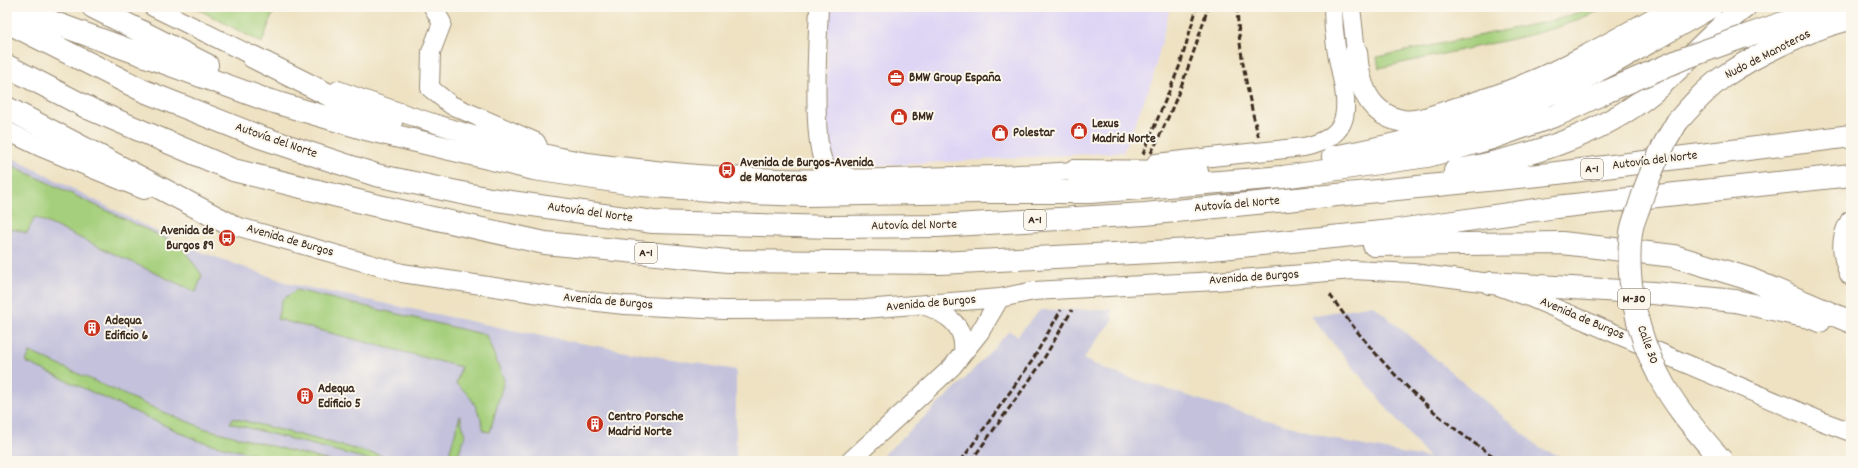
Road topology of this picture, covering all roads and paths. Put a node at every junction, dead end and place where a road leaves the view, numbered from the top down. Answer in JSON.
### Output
{"nodes":[{"id":1,"x":21,"y":7,"type":"edge"},
{"id":2,"x":93,"y":7,"type":"edge"},
{"id":3,"x":153,"y":7,"type":"edge"},
{"id":4,"x":433,"y":7,"type":"edge"},
{"id":5,"x":819,"y":7,"type":"edge"},
{"id":6,"x":1333,"y":7,"type":"edge"},
{"id":7,"x":1351,"y":7,"type":"edge"},
{"id":8,"x":1676,"y":7,"type":"edge"},
{"id":9,"x":1700,"y":7,"type":"edge"},
{"id":10,"x":1710,"y":7,"type":"edge"},
{"id":11,"x":1745,"y":7,"type":"edge"},
{"id":12,"x":1847,"y":7,"type":"edge"},
{"id":13,"x":1851,"y":19,"type":"edge"},
{"id":14,"x":7,"y":22,"type":"edge"},
{"id":15,"x":1659,"y":35,"type":"junction"},
{"id":16,"x":1356,"y":52,"type":"joint"},
{"id":17,"x":253,"y":57,"type":"joint"},
{"id":18,"x":7,"y":66,"type":"edge"},
{"id":19,"x":7,"y":108,"type":"edge"},
{"id":20,"x":1677,"y":122,"type":"joint"},
{"id":21,"x":366,"y":129,"type":"junction"},
{"id":22,"x":7,"y":131,"type":"edge"},
{"id":23,"x":818,"y":134,"type":"junction"},
{"id":24,"x":1851,"y":136,"type":"edge"},
{"id":25,"x":536,"y":160,"type":"junction"},
{"id":26,"x":1074,"y":171,"type":"junction"},
{"id":27,"x":1196,"y":172,"type":"junction"},
{"id":28,"x":1851,"y":175,"type":"edge"},
{"id":29,"x":754,"y":178,"type":"junction"},
{"id":30,"x":853,"y":179,"type":"junction"},
{"id":31,"x":978,"y":192,"type":"junction"},
{"id":32,"x":1332,"y":196,"type":"junction"},
{"id":33,"x":1851,"y":222,"type":"edge"},
{"id":34,"x":229,"y":224,"type":"junction"},
{"id":35,"x":1316,"y":239,"type":"junction"},
{"id":36,"x":1851,"y":274,"type":"edge"},
{"id":37,"x":1490,"y":283,"type":"junction"},
{"id":38,"x":1000,"y":298,"type":"junction"},
{"id":39,"x":923,"y":305,"type":"junction"},
{"id":40,"x":1851,"y":322,"type":"edge"},
{"id":41,"x":1851,"y":335,"type":"edge"},
{"id":42,"x":963,"y":353,"type":"junction"},
{"id":43,"x":1851,"y":432,"type":"edge"},
{"id":44,"x":850,"y":461,"type":"edge"},
{"id":45,"x":1722,"y":461,"type":"edge"}],
"edges":[{"from":1,"to":21,"type":"highway"},
{"from":2,"to":21,"type":"highway"},
{"from":3,"to":17,"type":"street"},
{"from":4,"to":25,"type":"street"},
{"from":5,"to":23,"type":"street"},
{"from":6,"to":26,"type":"street"},
{"from":7,"to":16,"type":"street"},
{"from":8,"to":16,"type":"highway"},
{"from":9,"to":15,"type":"highway"},
{"from":10,"to":15,"type":"highway"},
{"from":11,"to":32,"type":"highway"},
{"from":12,"to":31,"type":"highway","bridge":true},
{"from":13,"to":20,"type":"highway","name":"Nudo de Manoteras","number":"M-30"},
{"from":14,"to":32,"type":"highway","name":"Autovía del Norte","number":"A-1"},
{"from":15,"to":27,"type":"highway"},
{"from":17,"to":25,"type":"highway"},
{"from":18,"to":35,"type":"highway","number":"A-1"},
{"from":19,"to":34,"type":"highway"},
{"from":20,"to":45,"type":"highway","name":"Calle 30","number":"M-30","bridge":true},
{"from":21,"to":25,"type":"highway"},
{"from":22,"to":34,"type":"street","name":"Avenida de Burgos"},
{"from":23,"to":29,"type":"street"},
{"from":23,"to":30,"type":"street"},
{"from":24,"to":32,"type":"highway","name":"Autovía del Norte","number":"A-1"},
{"from":25,"to":29,"type":"street"},
{"from":25,"to":31,"type":"highway"},
{"from":26,"to":27,"type":"highway"},
{"from":26,"to":30,"type":"street"},
{"from":27,"to":31,"type":"highway"},
{"from":28,"to":35,"type":"highway","number":"A-1"},
{"from":29,"to":30,"type":"street"},
{"from":33,"to":36,"type":"highway"},
{"from":34,"to":39,"type":"street","name":"Avenida de Burgos"},
{"from":35,"to":40,"type":"highway"},
{"from":37,"to":38,"type":"street","name":"Avenida de Burgos"},
{"from":37,"to":41,"type":"highway"},
{"from":37,"to":43,"type":"street","name":"Avenida de Burgos"},
{"from":38,"to":39,"type":"street","name":"Avenida de Burgos"},
{"from":38,"to":42,"type":"street"},
{"from":39,"to":42,"type":"street"},
{"from":42,"to":44,"type":"street"}]}
